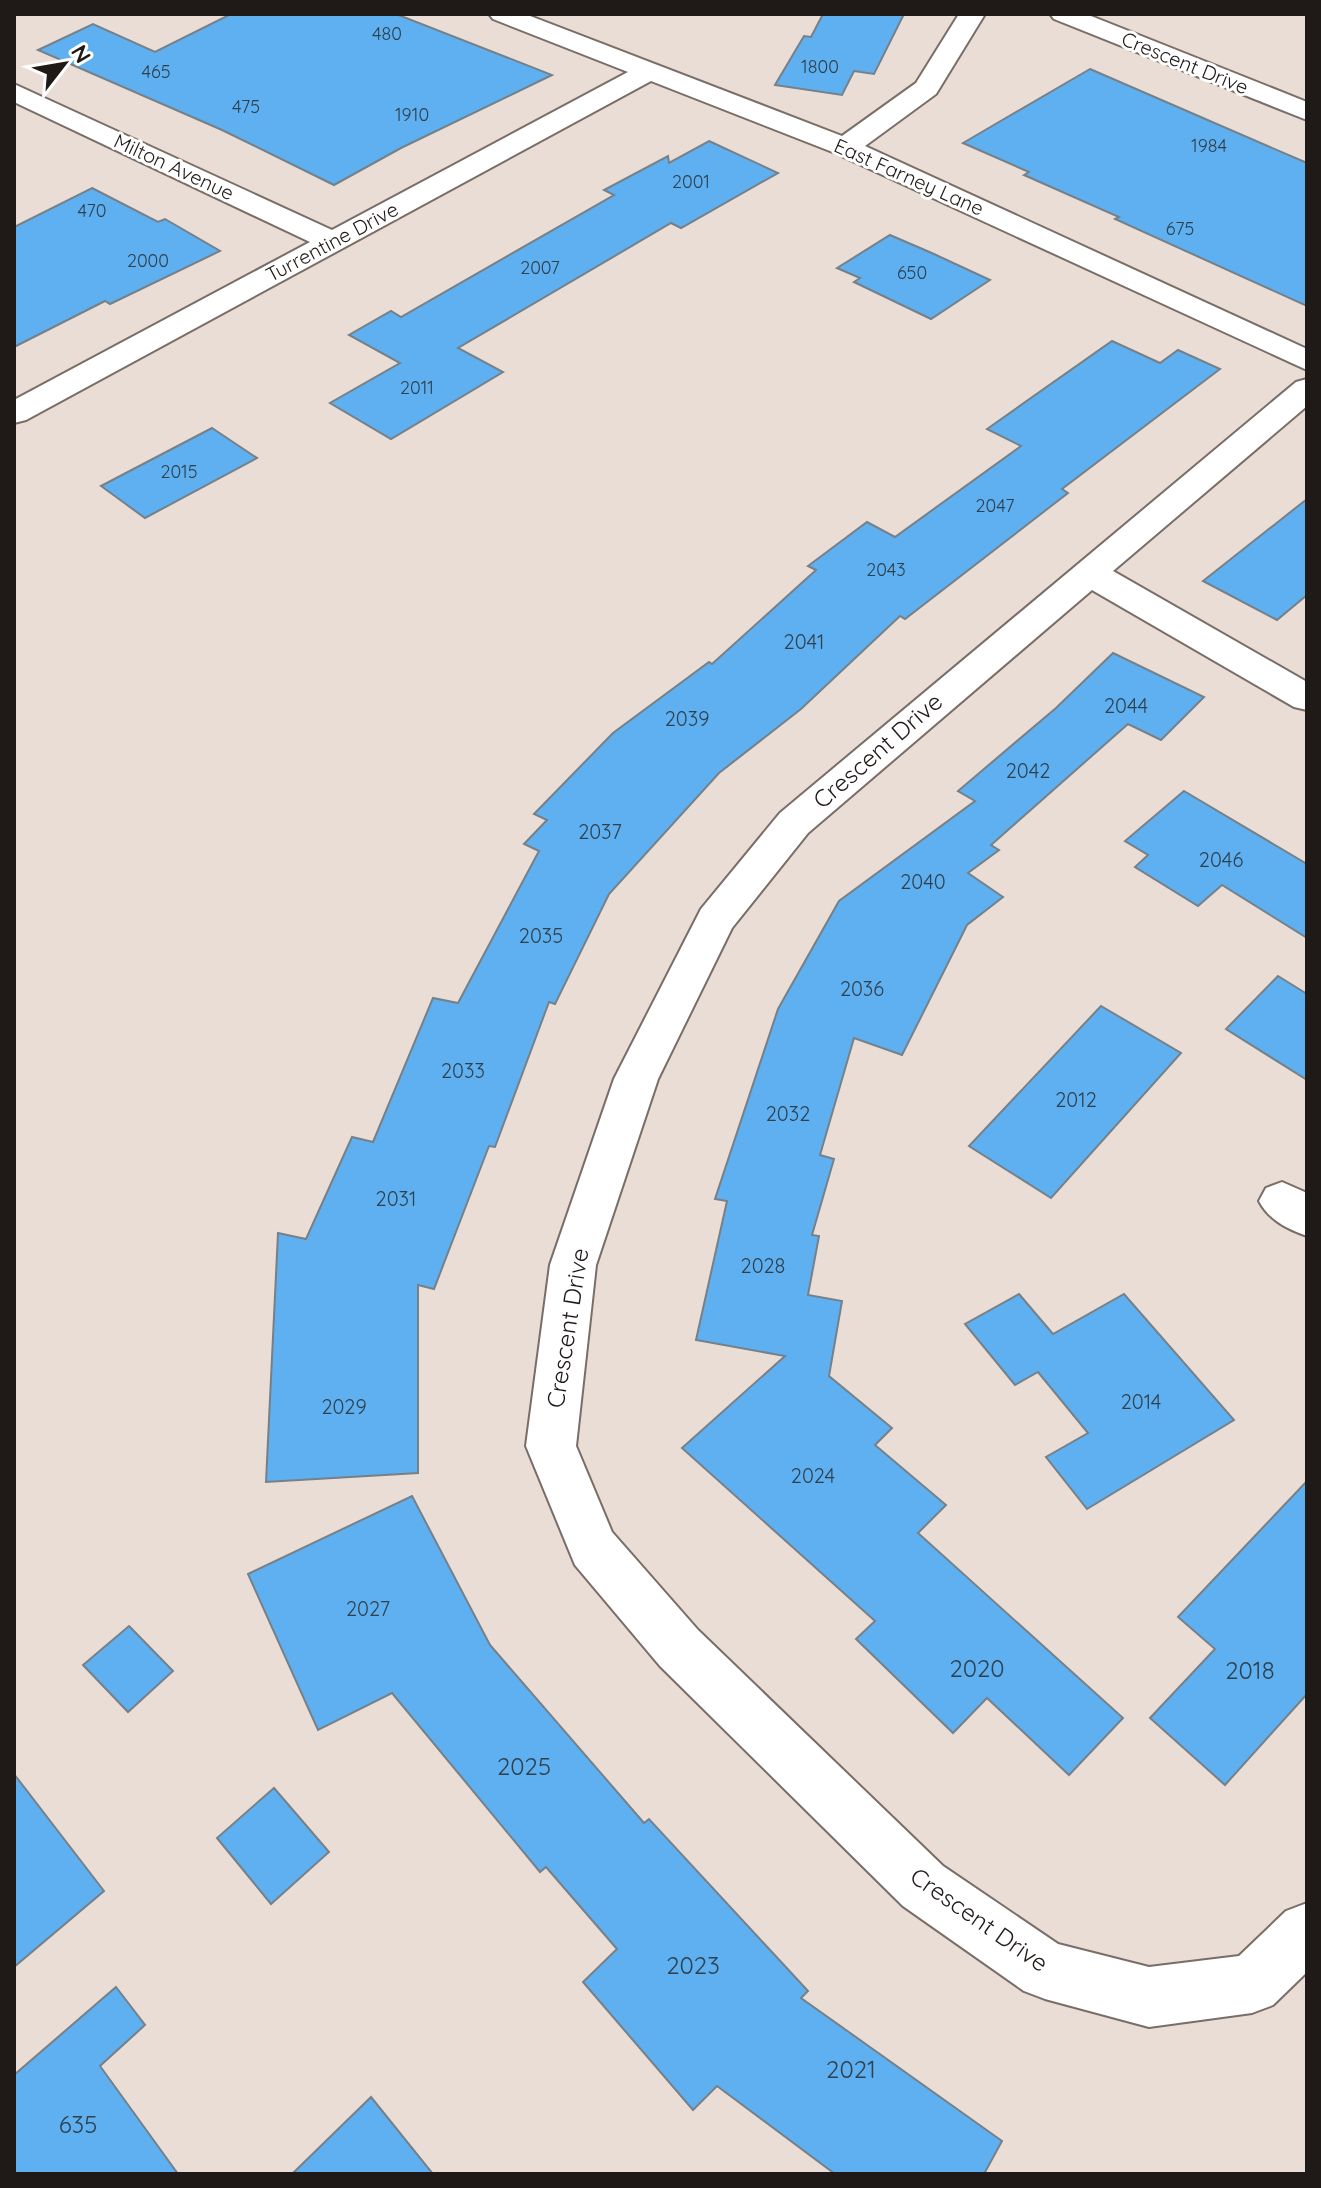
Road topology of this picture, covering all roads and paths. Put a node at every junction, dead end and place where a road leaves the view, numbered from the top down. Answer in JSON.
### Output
{"nodes":[{"id":1,"x":502,"y":14,"type":"edge"},
{"id":2,"x":972,"y":14,"type":"edge"},
{"id":3,"x":1063,"y":14,"type":"edge"},
{"id":4,"x":650,"y":71,"type":"junction"},
{"id":5,"x":14,"y":92,"type":"edge"},
{"id":6,"x":1307,"y":112,"type":"edge"},
{"id":7,"x":845,"y":147,"type":"junction"},
{"id":8,"x":334,"y":242,"type":"junction"},
{"id":9,"x":1307,"y":361,"type":"edge"},
{"id":10,"x":1307,"y":389,"type":"edge"},
{"id":11,"x":14,"y":413,"type":"edge"},
{"id":12,"x":1088,"y":572,"type":"junction"},
{"id":13,"x":1307,"y":698,"type":"edge"},
{"id":14,"x":1307,"y":1932,"type":"edge"}],
"edges":[{"from":1,"to":4,"type":"street","name":"East Farney Lane"},
{"from":2,"to":7,"type":"street"},
{"from":3,"to":6,"type":"street","name":"Crescent Drive"},
{"from":4,"to":7,"type":"street","name":"East Farney Lane"},
{"from":4,"to":8,"type":"street","name":"Turrentine Drive"},
{"from":5,"to":8,"type":"street","name":"Milton Avenue"},
{"from":7,"to":9,"type":"street","name":"East Farney Lane"},
{"from":8,"to":11,"type":"street","name":"Turrentine Drive"},
{"from":10,"to":12,"type":"street","name":"Crescent Drive"},
{"from":12,"to":13,"type":"street"},
{"from":12,"to":14,"type":"street","name":"Crescent Drive"}]}
